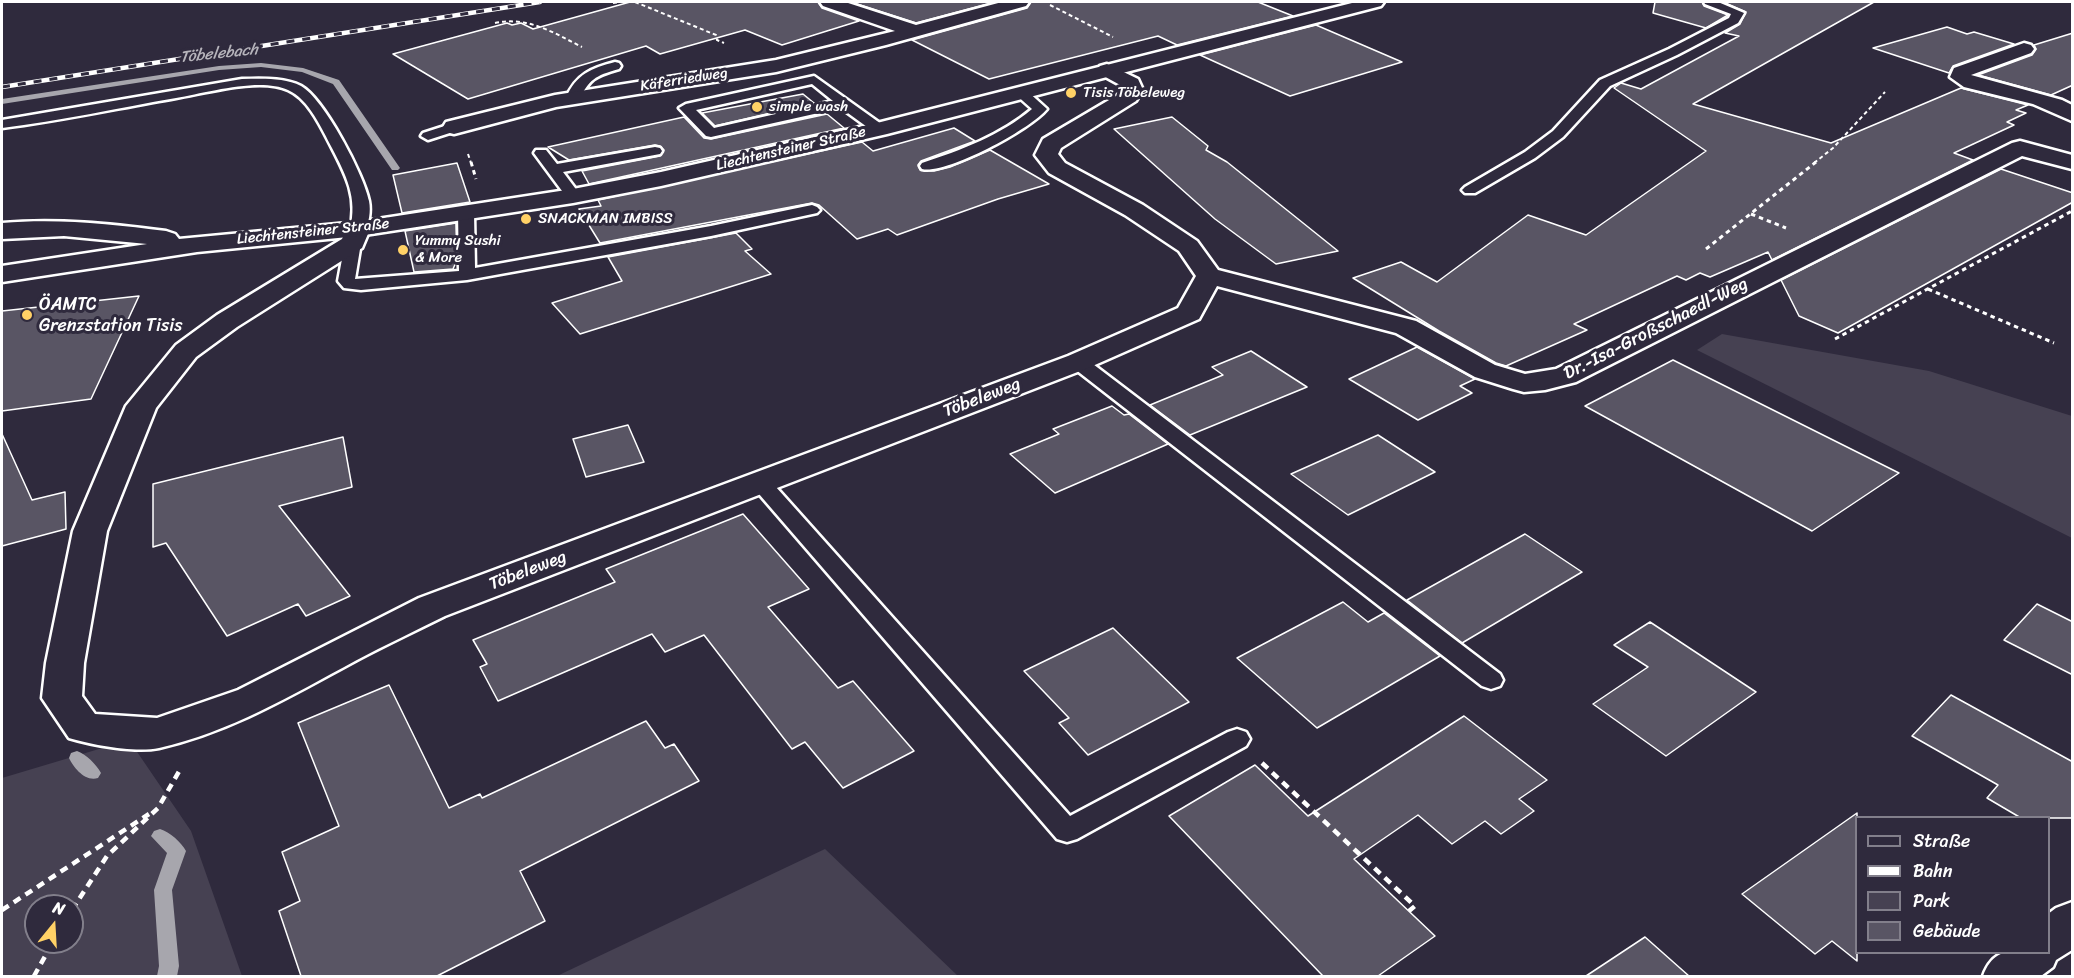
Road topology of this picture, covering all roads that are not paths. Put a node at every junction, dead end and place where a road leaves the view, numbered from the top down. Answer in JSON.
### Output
{"nodes":[{"id":1,"x":830,"y":2,"type":"edge"},
{"id":2,"x":1020,"y":2,"type":"edge"},
{"id":3,"x":1375,"y":2,"type":"edge"},
{"id":4,"x":1709,"y":2,"type":"edge"},
{"id":5,"x":915,"y":32,"type":"junction"},
{"id":6,"x":2024,"y":48,"type":"dead end"},
{"id":7,"x":615,"y":66,"type":"dead end"},
{"id":8,"x":1107,"y":70,"type":"junction"},
{"id":9,"x":779,"y":88,"type":"junction"},
{"id":10,"x":758,"y":92,"type":"junction"},
{"id":11,"x":1021,"y":93,"type":"junction"},
{"id":12,"x":573,"y":98,"type":"junction"},
{"id":13,"x":843,"y":103,"type":"junction"},
{"id":14,"x":739,"y":111,"type":"junction"},
{"id":15,"x":808,"y":111,"type":"junction"},
{"id":16,"x":786,"y":116,"type":"junction"},
{"id":17,"x":2,"y":123,"type":"edge"},
{"id":18,"x":2064,"y":124,"type":"edge"},
{"id":19,"x":454,"y":127,"type":"joint"},
{"id":20,"x":879,"y":129,"type":"junction"},
{"id":21,"x":428,"y":136,"type":"dead end"},
{"id":22,"x":2020,"y":148,"type":"junction"},
{"id":23,"x":655,"y":151,"type":"dead end"},
{"id":24,"x":541,"y":153,"type":"dead end"},
{"id":25,"x":2073,"y":162,"type":"edge"},
{"id":26,"x":927,"y":166,"type":"dead end"},
{"id":27,"x":552,"y":169,"type":"junction"},
{"id":28,"x":1470,"y":190,"type":"dead end"},
{"id":29,"x":573,"y":196,"type":"junction"},
{"id":30,"x":812,"y":210,"type":"dead end"},
{"id":31,"x":466,"y":213,"type":"junction"},
{"id":32,"x":2,"y":231,"type":"edge"},
{"id":33,"x":356,"y":236,"type":"junction"},
{"id":34,"x":197,"y":244,"type":"junction"},
{"id":35,"x":2,"y":274,"type":"edge"},
{"id":36,"x":467,"y":275,"type":"junction"},
{"id":37,"x":1209,"y":276,"type":"junction"},
{"id":38,"x":1078,"y":362,"type":"junction"},
{"id":39,"x":760,"y":482,"type":"junction"},
{"id":40,"x":1491,"y":680,"type":"dead end"},
{"id":41,"x":1237,"y":739,"type":"road end"},
{"id":42,"x":2073,"y":922,"type":"edge"},
{"id":43,"x":2050,"y":941,"type":"edge"},
{"id":44,"x":2034,"y":954,"type":"edge"},
{"id":45,"x":2007,"y":976,"type":"edge"}],
"edges":[{"from":1,"to":5,"type":"street"},
{"from":2,"to":5,"type":"street","name":"Käferriedweg"},
{"from":3,"to":8,"type":"street","name":"Liechtensteiner Straße"},
{"from":4,"to":28,"type":"lane"},
{"from":5,"to":12,"type":"street","name":"Käferriedweg"},
{"from":6,"to":18,"type":"street","name":"Dr.-Isa-Großschaedl-Weg"},
{"from":7,"to":12,"type":"lane"},
{"from":8,"to":11,"type":"street","name":"Liechtensteiner Straße"},
{"from":8,"to":37,"type":"street"},
{"from":9,"to":10,"type":"lane"},
{"from":9,"to":13,"type":"lane"},
{"from":9,"to":15,"type":"lane"},
{"from":10,"to":14,"type":"lane"},
{"from":10,"to":16,"type":"lane"},
{"from":11,"to":20,"type":"street","name":"Liechtensteiner Straße"},
{"from":11,"to":26,"type":"lane"},
{"from":12,"to":19,"type":"street","name":"Käferriedweg"},
{"from":13,"to":15,"type":"lane"},
{"from":13,"to":20,"type":"lane"},
{"from":14,"to":14,"type":"lane"},
{"from":14,"to":16,"type":"lane"},
{"from":15,"to":16,"type":"lane"},
{"from":17,"to":33,"type":"lane"},
{"from":18,"to":22,"type":"street","name":"Dr.-Isa-Großschaedl-Weg"},
{"from":19,"to":21,"type":"lane"},
{"from":20,"to":29,"type":"street","name":"Liechtensteiner Straße"},
{"from":22,"to":25,"type":"street"},
{"from":22,"to":37,"type":"street","name":"Dr.-Isa-Großschaedl-Weg"},
{"from":23,"to":27,"type":"lane"},
{"from":24,"to":27,"type":"lane"},
{"from":27,"to":29,"type":"lane"},
{"from":29,"to":31,"type":"street","name":"Liechtensteiner Straße"},
{"from":30,"to":36,"type":"lane"},
{"from":31,"to":33,"type":"street","name":"Liechtensteiner Straße"},
{"from":31,"to":36,"type":"lane"},
{"from":32,"to":34,"type":"street","name":"Liechtensteiner Straße"},
{"from":33,"to":34,"type":"street","name":"Liechtensteiner Straße"},
{"from":33,"to":36,"type":"lane"},
{"from":33,"to":39,"type":"street","name":"Töbeleweg"},
{"from":34,"to":35,"type":"street","name":"Liechtensteiner Straße"},
{"from":37,"to":38,"type":"street","name":"Töbeleweg"},
{"from":38,"to":39,"type":"street","name":"Töbeleweg"},
{"from":38,"to":40,"type":"lane"},
{"from":39,"to":41,"type":"lane"},
{"from":42,"to":43,"type":"street"},
{"from":44,"to":45,"type":"street"}]}
